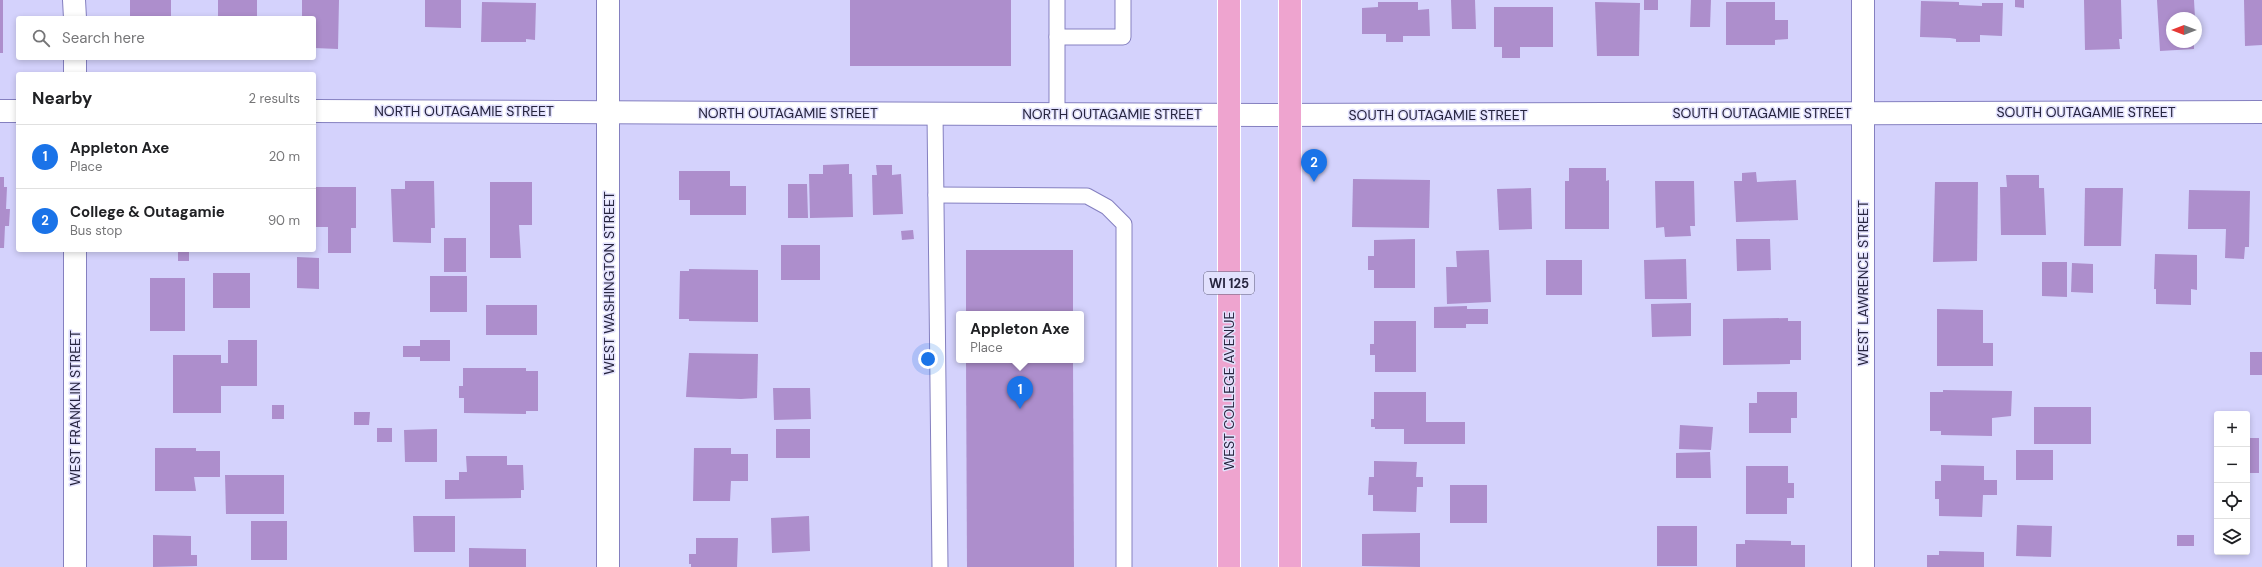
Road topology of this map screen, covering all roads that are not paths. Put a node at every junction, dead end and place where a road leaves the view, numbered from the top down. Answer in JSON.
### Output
{"nodes":[{"id":1,"x":74,"y":0,"type":"edge"},
{"id":2,"x":608,"y":0,"type":"edge"},
{"id":3,"x":1057,"y":0,"type":"edge"},
{"id":4,"x":1123,"y":0,"type":"edge"},
{"id":5,"x":1229,"y":0,"type":"edge"},
{"id":6,"x":1290,"y":0,"type":"edge"},
{"id":7,"x":1863,"y":0,"type":"edge"},
{"id":8,"x":75,"y":16,"type":"edge"},
{"id":9,"x":1057,"y":37,"type":"junction"},
{"id":10,"x":75,"y":60,"type":"edge"},
{"id":11,"x":75,"y":72,"type":"edge"},
{"id":12,"x":0,"y":111,"type":"edge"},
{"id":13,"x":16,"y":111,"type":"edge"},
{"id":14,"x":316,"y":111,"type":"edge"},
{"id":15,"x":609,"y":112,"type":"junction"},
{"id":16,"x":2262,"y":112,"type":"edge"},
{"id":17,"x":935,"y":113,"type":"junction"},
{"id":18,"x":1863,"y":113,"type":"junction"},
{"id":19,"x":1056,"y":114,"type":"junction"},
{"id":20,"x":1229,"y":114,"type":"junction"},
{"id":21,"x":1262,"y":115,"type":"joint"},
{"id":22,"x":1290,"y":115,"type":"junction"},
{"id":23,"x":936,"y":195,"type":"junction"},
{"id":24,"x":75,"y":252,"type":"edge"},
{"id":25,"x":75,"y":567,"type":"edge"},
{"id":26,"x":608,"y":567,"type":"edge"},
{"id":27,"x":940,"y":567,"type":"edge"},
{"id":28,"x":1124,"y":567,"type":"edge"},
{"id":29,"x":1229,"y":567,"type":"edge"},
{"id":30,"x":1290,"y":567,"type":"edge"},
{"id":31,"x":1863,"y":567,"type":"edge"}],
"edges":[{"from":1,"to":8,"type":"street"},
{"from":2,"to":15,"type":"street","name":"WEST WASHINGTON STREET"},
{"from":3,"to":9,"type":"lane"},
{"from":4,"to":9,"type":"lane"},
{"from":5,"to":20,"type":"main road","name":"WEST COLLEGE AVENUE","number":"WI 125"},
{"from":6,"to":22,"type":"main road"},
{"from":7,"to":18,"type":"street","name":"WEST LAWRENCE STREET"},
{"from":9,"to":19,"type":"lane"},
{"from":10,"to":11,"type":"street"},
{"from":12,"to":13,"type":"street"},
{"from":14,"to":15,"type":"street","name":"NORTH OUTAGAMIE STREET"},
{"from":15,"to":17,"type":"street","name":"NORTH OUTAGAMIE STREET"},
{"from":15,"to":26,"type":"street","name":"WEST WASHINGTON STREET"},
{"from":16,"to":18,"type":"street","name":"SOUTH OUTAGAMIE STREET"},
{"from":17,"to":19,"type":"street","name":"NORTH OUTAGAMIE STREET"},
{"from":17,"to":23,"type":"lane"},
{"from":18,"to":22,"type":"street","name":"SOUTH OUTAGAMIE STREET"},
{"from":18,"to":31,"type":"street","name":"WEST LAWRENCE STREET"},
{"from":19,"to":20,"type":"street","name":"NORTH OUTAGAMIE STREET"},
{"from":20,"to":21,"type":"street","name":"NORTH OUTAGAMIE STREET"},
{"from":20,"to":29,"type":"main road","name":"WEST COLLEGE AVENUE","number":"WI 125"},
{"from":21,"to":22,"type":"street","name":"SOUTH OUTAGAMIE STREET"},
{"from":22,"to":30,"type":"main road"},
{"from":23,"to":27,"type":"lane"},
{"from":23,"to":28,"type":"lane"},
{"from":24,"to":25,"type":"street","name":"WEST FRANKLIN STREET"}]}
